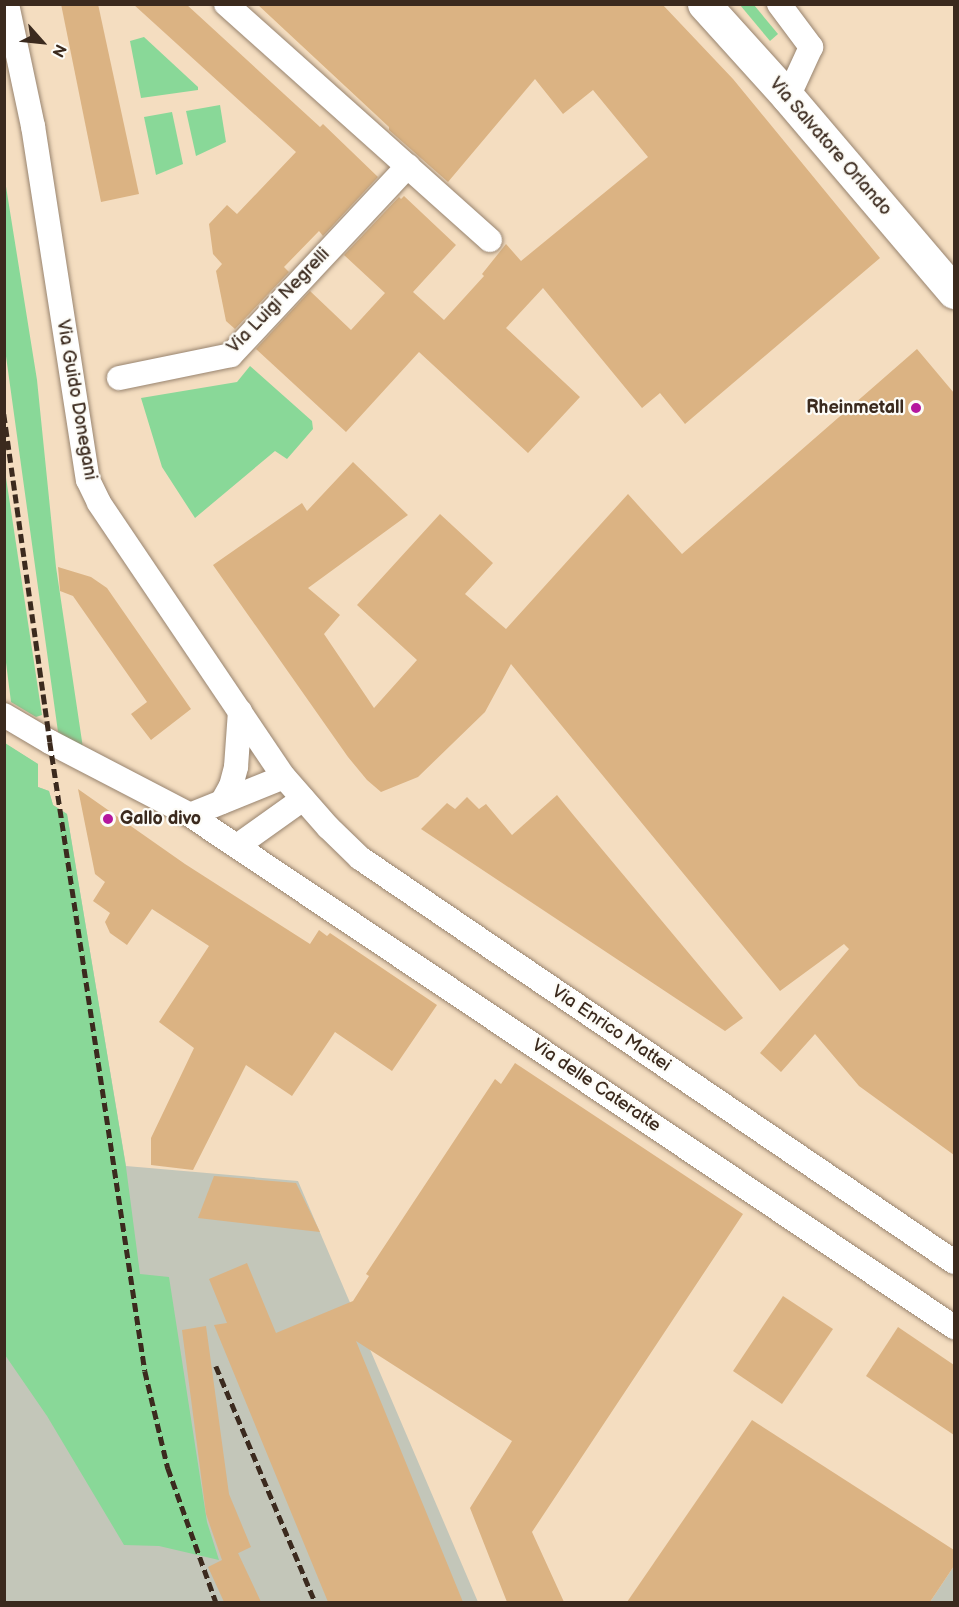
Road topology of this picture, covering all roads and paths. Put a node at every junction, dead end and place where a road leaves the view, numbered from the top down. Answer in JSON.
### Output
{"nodes":[{"id":1,"x":7,"y":4,"type":"edge"},
{"id":2,"x":226,"y":4,"type":"edge"},
{"id":3,"x":704,"y":4,"type":"edge"},
{"id":4,"x":779,"y":4,"type":"edge"},
{"id":5,"x":788,"y":97,"type":"junction"},
{"id":6,"x":408,"y":166,"type":"junction"},
{"id":7,"x":489,"y":240,"type":"dead end"},
{"id":8,"x":954,"y":292,"type":"edge"},
{"id":9,"x":119,"y":378,"type":"dead end"},
{"id":10,"x":240,"y":711,"type":"junction"},
{"id":11,"x":4,"y":714,"type":"edge"},
{"id":12,"x":284,"y":777,"type":"junction"},
{"id":13,"x":303,"y":799,"type":"junction"},
{"id":14,"x":222,"y":802,"type":"junction"},
{"id":15,"x":190,"y":815,"type":"junction"},
{"id":16,"x":237,"y":846,"type":"junction"},
{"id":17,"x":954,"y":1262,"type":"edge"},
{"id":18,"x":954,"y":1327,"type":"edge"}],
"edges":[{"from":1,"to":10,"type":"street","name":"Via Guido Donegani"},
{"from":2,"to":6,"type":"street"},
{"from":3,"to":5,"type":"main road","name":"Via Salvatore Orlando"},
{"from":4,"to":5,"type":"street"},
{"from":5,"to":8,"type":"main road","name":"Via Salvatore Orlando"},
{"from":6,"to":7,"type":"street"},
{"from":6,"to":9,"type":"street","name":"Via Luigi Negrelli"},
{"from":10,"to":12,"type":"street","name":"Via Guido Donegani"},
{"from":10,"to":14,"type":"street"},
{"from":11,"to":15,"type":"street","name":"Via delle Cateratte"},
{"from":12,"to":13,"type":"street","name":"Via Enrico Mattei"},
{"from":12,"to":14,"type":"street"},
{"from":13,"to":16,"type":"street"},
{"from":13,"to":17,"type":"street","name":"Via Enrico Mattei"},
{"from":14,"to":15,"type":"street"},
{"from":15,"to":16,"type":"street","name":"Via delle Cateratte"},
{"from":16,"to":18,"type":"street","name":"Via delle Cateratte"}]}
